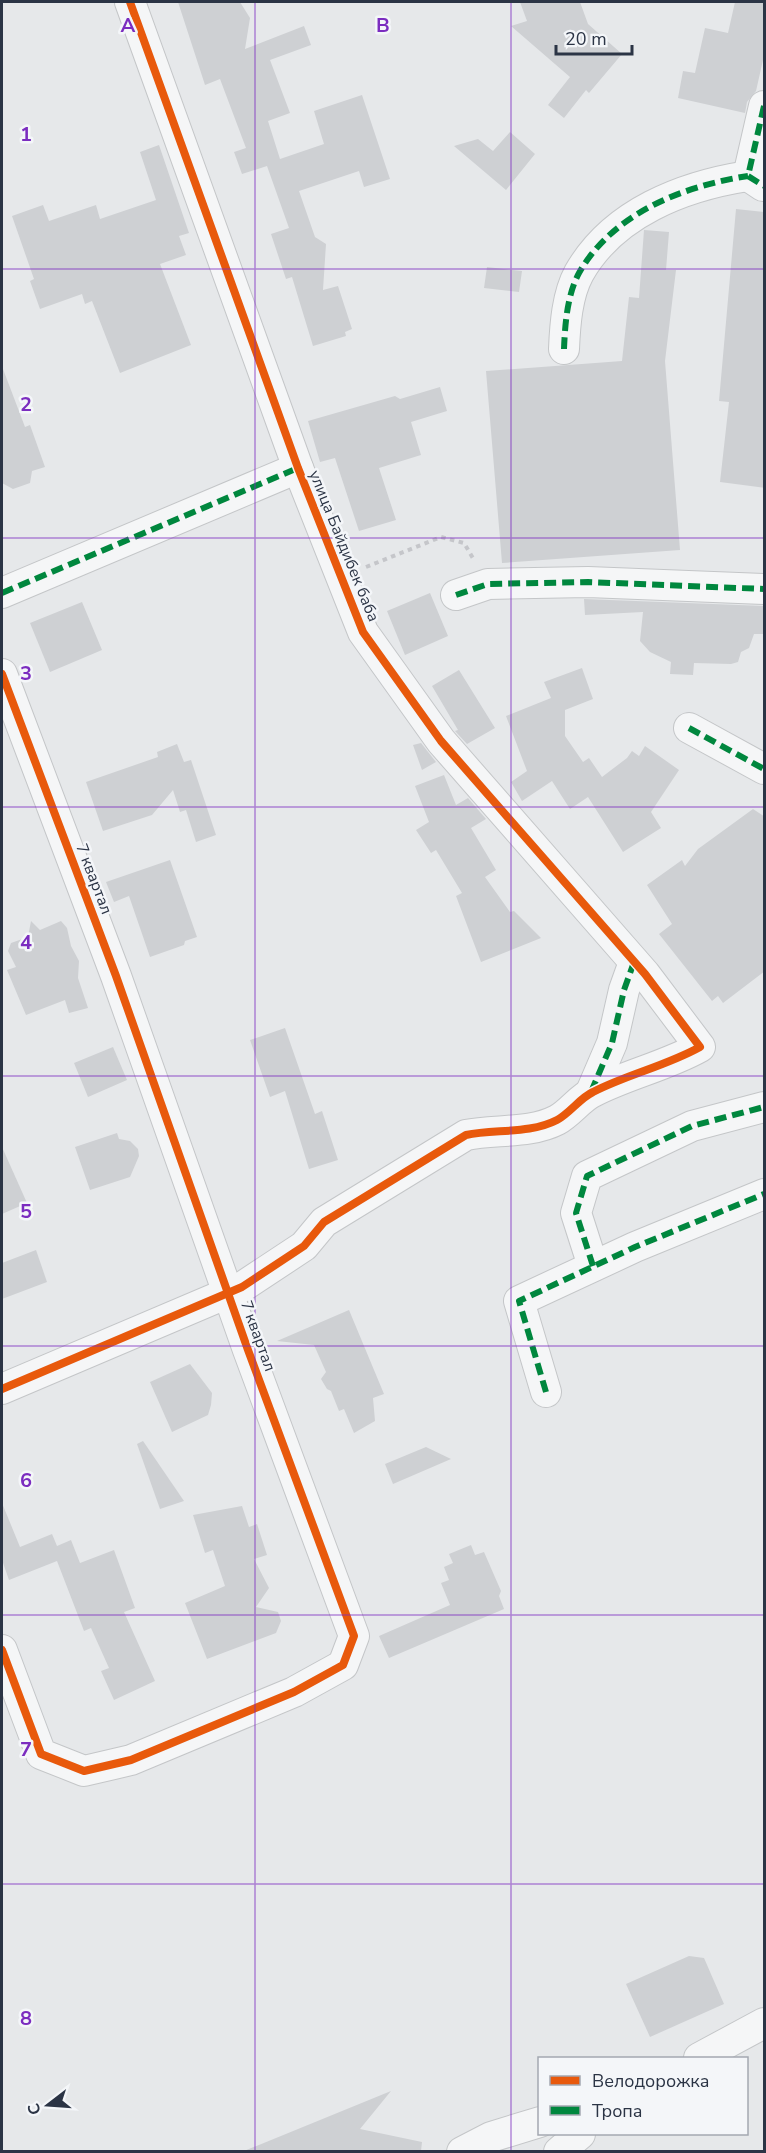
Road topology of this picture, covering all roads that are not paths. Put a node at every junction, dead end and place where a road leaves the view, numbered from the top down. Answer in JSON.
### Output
{"nodes":[{"id":1,"x":130,"y":2,"type":"edge"},
{"id":2,"x":765,"y":106,"type":"edge"},
{"id":3,"x":756,"y":181,"type":"edge"},
{"id":4,"x":564,"y":349,"type":"dead end"},
{"id":5,"x":298,"y":468,"type":"junction"},
{"id":6,"x":765,"y":589,"type":"edge"},
{"id":7,"x":2,"y":593,"type":"edge"},
{"id":8,"x":456,"y":595,"type":"dead end"},
{"id":9,"x":2,"y":674,"type":"edge"},
{"id":10,"x":689,"y":728,"type":"dead end"},
{"id":11,"x":765,"y":769,"type":"edge"},
{"id":12,"x":634,"y":962,"type":"junction"},
{"id":13,"x":591,"y":1092,"type":"junction"},
{"id":14,"x":765,"y":1107,"type":"edge"},
{"id":15,"x":765,"y":1194,"type":"edge"},
{"id":16,"x":593,"y":1266,"type":"junction"},
{"id":17,"x":228,"y":1292,"type":"junction"},
{"id":18,"x":2,"y":1389,"type":"edge"},
{"id":19,"x":546,"y":1392,"type":"dead end"},
{"id":20,"x":2,"y":1650,"type":"edge"},
{"id":21,"x":765,"y":2023,"type":"edge"},
{"id":22,"x":701,"y":2057,"type":"edge"},
{"id":23,"x":538,"y":2127,"type":"edge"},
{"id":24,"x":545,"y":2135,"type":"edge"},
{"id":25,"x":578,"y":2135,"type":"edge"},
{"id":26,"x":462,"y":2151,"type":"edge"},
{"id":27,"x":549,"y":2151,"type":"edge"},
{"id":28,"x":559,"y":2151,"type":"edge"}],
"edges":[{"from":1,"to":5,"type":"street","name":"улица Байдибек баба"},
{"from":2,"to":3,"type":"street"},
{"from":3,"to":4,"type":"street"},
{"from":5,"to":7,"type":"street"},
{"from":5,"to":12,"type":"street","name":"улица Байдибек баба"},
{"from":6,"to":8,"type":"street"},
{"from":9,"to":17,"type":"street","name":"7 квартал"},
{"from":10,"to":11,"type":"street"},
{"from":12,"to":13,"type":"street"},
{"from":12,"to":13,"type":"street","name":"улица Байдибек баба"},
{"from":13,"to":17,"type":"street"},
{"from":14,"to":16,"type":"street"},
{"from":15,"to":16,"type":"street"},
{"from":16,"to":19,"type":"street"},
{"from":17,"to":18,"type":"street"},
{"from":17,"to":20,"type":"street","name":"7 квартал"},
{"from":21,"to":22,"type":"street"},
{"from":23,"to":26,"type":"street"},
{"from":24,"to":27,"type":"street"},
{"from":25,"to":28,"type":"street"}]}
